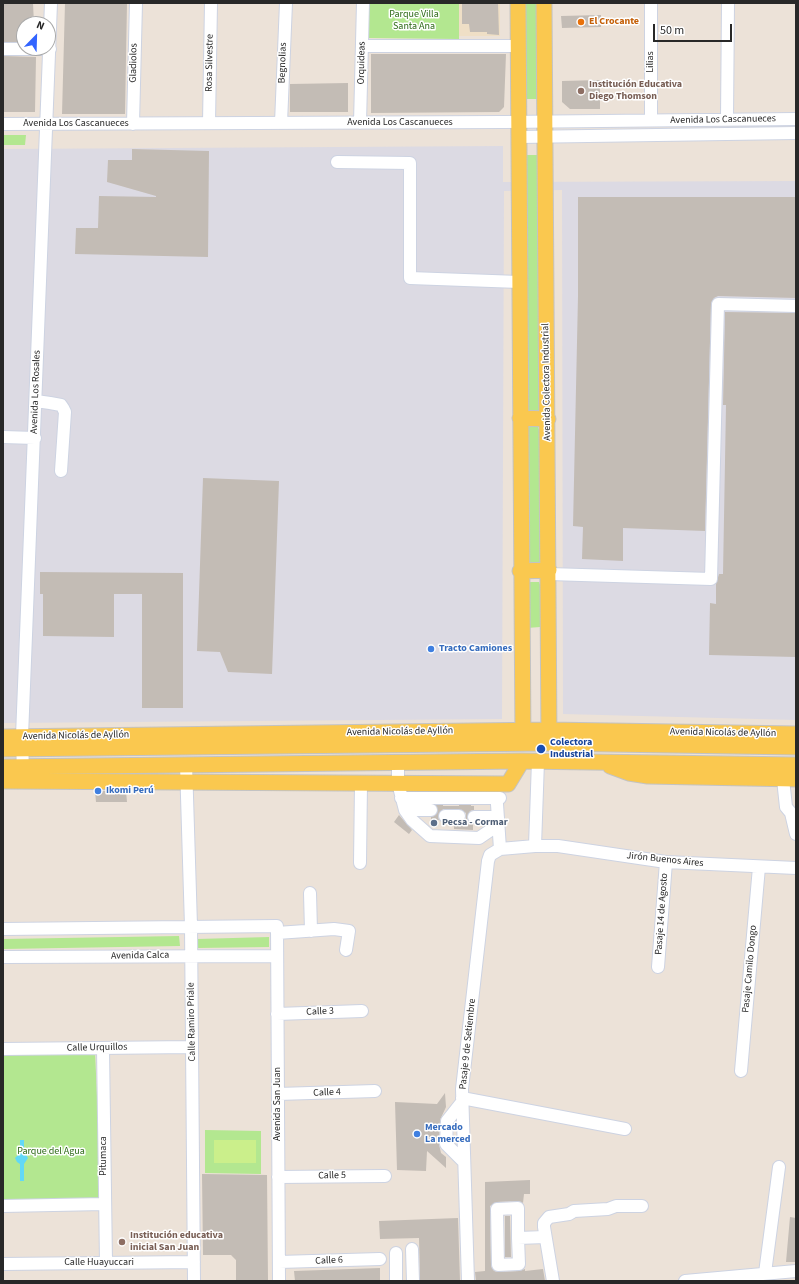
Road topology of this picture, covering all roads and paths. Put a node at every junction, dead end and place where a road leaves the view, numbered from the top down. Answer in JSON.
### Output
{"nodes":[{"id":1,"x":51,"y":3,"type":"edge"},
{"id":2,"x":136,"y":3,"type":"edge"},
{"id":3,"x":211,"y":3,"type":"edge"},
{"id":4,"x":286,"y":3,"type":"edge"},
{"id":5,"x":363,"y":3,"type":"edge"},
{"id":6,"x":518,"y":3,"type":"edge"},
{"id":7,"x":544,"y":3,"type":"edge"},
{"id":8,"x":651,"y":3,"type":"edge"},
{"id":9,"x":728,"y":3,"type":"edge"},
{"id":10,"x":51,"y":16,"type":"edge"},
{"id":11,"x":362,"y":46,"type":"junction"},
{"id":12,"x":518,"y":46,"type":"junction"},
{"id":13,"x":3,"y":49,"type":"edge"},
{"id":14,"x":16,"y":49,"type":"edge"},
{"id":15,"x":50,"y":56,"type":"edge"},
{"id":16,"x":727,"y":119,"type":"junction"},
{"id":17,"x":796,"y":119,"type":"edge"},
{"id":18,"x":651,"y":120,"type":"junction"},
{"id":19,"x":281,"y":123,"type":"junction"},
{"id":20,"x":360,"y":123,"type":"junction"},
{"id":21,"x":3,"y":124,"type":"edge"},
{"id":22,"x":47,"y":124,"type":"junction"},
{"id":23,"x":133,"y":124,"type":"junction"},
{"id":24,"x":209,"y":124,"type":"junction"},
{"id":25,"x":519,"y":129,"type":"junction"},
{"id":26,"x":545,"y":129,"type":"junction"},
{"id":27,"x":796,"y":133,"type":"edge"},
{"id":28,"x":338,"y":162,"type":"dead end"},
{"id":29,"x":519,"y":282,"type":"junction"},
{"id":30,"x":796,"y":306,"type":"edge"},
{"id":31,"x":36,"y":401,"type":"junction"},
{"id":32,"x":520,"y":418,"type":"junction"},
{"id":33,"x":548,"y":419,"type":"junction"},
{"id":34,"x":3,"y":437,"type":"edge"},
{"id":35,"x":34,"y":438,"type":"junction"},
{"id":36,"x":61,"y":471,"type":"dead end"},
{"id":37,"x":520,"y":571,"type":"junction"},
{"id":38,"x":549,"y":572,"type":"junction"},
{"id":39,"x":796,"y":734,"type":"edge"},
{"id":40,"x":3,"y":737,"type":"edge"},
{"id":41,"x":523,"y":737,"type":"junction"},
{"id":42,"x":549,"y":737,"type":"junction"},
{"id":43,"x":22,"y":743,"type":"junction"},
{"id":44,"x":400,"y":745,"type":"junction"},
{"id":45,"x":796,"y":747,"type":"edge"},
{"id":46,"x":3,"y":749,"type":"edge"},
{"id":47,"x":522,"y":761,"type":"junction"},
{"id":48,"x":544,"y":761,"type":"junction"},
{"id":49,"x":398,"y":762,"type":"junction"},
{"id":50,"x":186,"y":764,"type":"junction"},
{"id":51,"x":23,"y":766,"type":"junction"},
{"id":52,"x":3,"y":767,"type":"edge"},
{"id":53,"x":789,"y":772,"type":"edge"},
{"id":54,"x":3,"y":781,"type":"edge"},
{"id":55,"x":24,"y":781,"type":"junction"},
{"id":56,"x":186,"y":783,"type":"junction"},
{"id":57,"x":398,"y":783,"type":"junction"},
{"id":58,"x":361,"y":784,"type":"junction"},
{"id":59,"x":508,"y":784,"type":"junction"},
{"id":60,"x":405,"y":807,"type":"junction"},
{"id":61,"x":431,"y":810,"type":"tunnel mouth"},
{"id":62,"x":445,"y":810,"type":"tunnel mouth"},
{"id":63,"x":459,"y":810,"type":"tunnel mouth"},
{"id":64,"x":474,"y":810,"type":"tunnel mouth"},
{"id":65,"x":498,"y":811,"type":"junction"},
{"id":66,"x":794,"y":813,"type":"edge"},
{"id":67,"x":796,"y":834,"type":"edge"},
{"id":68,"x":535,"y":846,"type":"junction"},
{"id":69,"x":500,"y":849,"type":"junction"},
{"id":70,"x":666,"y":862,"type":"junction"},
{"id":71,"x":360,"y":863,"type":"dead end"},
{"id":72,"x":759,"y":867,"type":"junction"},
{"id":73,"x":796,"y":868,"type":"edge"},
{"id":74,"x":310,"y":893,"type":"dead end"},
{"id":75,"x":191,"y":926,"type":"junction"},
{"id":76,"x":3,"y":929,"type":"edge"},
{"id":77,"x":277,"y":930,"type":"junction"},
{"id":78,"x":312,"y":931,"type":"junction"},
{"id":79,"x":346,"y":950,"type":"dead end"},
{"id":80,"x":191,"y":956,"type":"junction"},
{"id":81,"x":277,"y":956,"type":"junction"},
{"id":82,"x":3,"y":957,"type":"edge"},
{"id":83,"x":658,"y":967,"type":"dead end"},
{"id":84,"x":362,"y":1011,"type":"dead end"},
{"id":85,"x":278,"y":1014,"type":"junction"},
{"id":86,"x":192,"y":1047,"type":"junction"},
{"id":87,"x":103,"y":1048,"type":"junction"},
{"id":88,"x":3,"y":1049,"type":"edge"},
{"id":89,"x":741,"y":1071,"type":"dead end"},
{"id":90,"x":375,"y":1091,"type":"dead end"},
{"id":91,"x":278,"y":1094,"type":"junction"},
{"id":92,"x":462,"y":1100,"type":"junction"},
{"id":93,"x":625,"y":1130,"type":"dead end"},
{"id":94,"x":464,"y":1162,"type":"junction"},
{"id":95,"x":779,"y":1168,"type":"dead end"},
{"id":96,"x":385,"y":1176,"type":"dead end"},
{"id":97,"x":278,"y":1177,"type":"junction"},
{"id":98,"x":104,"y":1204,"type":"junction"},
{"id":99,"x":3,"y":1206,"type":"edge"},
{"id":100,"x":642,"y":1206,"type":"dead end"},
{"id":101,"x":545,"y":1237,"type":"junction"},
{"id":102,"x":518,"y":1238,"type":"junction"},
{"id":103,"x":412,"y":1249,"type":"dead end"},
{"id":104,"x":396,"y":1253,"type":"dead end"},
{"id":105,"x":380,"y":1259,"type":"dead end"},
{"id":106,"x":194,"y":1262,"type":"junction"},
{"id":107,"x":279,"y":1262,"type":"junction"},
{"id":108,"x":106,"y":1263,"type":"junction"},
{"id":109,"x":3,"y":1264,"type":"edge"},
{"id":110,"x":796,"y":1271,"type":"edge"},
{"id":111,"x":765,"y":1273,"type":"junction"},
{"id":112,"x":194,"y":1281,"type":"edge"},
{"id":113,"x":279,"y":1281,"type":"edge"},
{"id":114,"x":396,"y":1281,"type":"edge"},
{"id":115,"x":412,"y":1281,"type":"edge"},
{"id":116,"x":468,"y":1281,"type":"edge"},
{"id":117,"x":552,"y":1281,"type":"edge"},
{"id":118,"x":685,"y":1281,"type":"edge"}],
"edges":[{"from":1,"to":10,"type":"street","name":"Avenida Los Rosales"},
{"from":2,"to":23,"type":"street","name":"Gladiolos"},
{"from":3,"to":24,"type":"street","name":"Rosa Silvestre"},
{"from":4,"to":19,"type":"street","name":"Begnolias"},
{"from":5,"to":11,"type":"street","name":"Orquideas"},
{"from":6,"to":12,"type":"main road"},
{"from":7,"to":26,"type":"main road","name":"Avenida Colectora Industrial"},
{"from":8,"to":18,"type":"street","name":"Lilias"},
{"from":9,"to":16,"type":"street"},
{"from":11,"to":12,"type":"street"},
{"from":11,"to":20,"type":"street","name":"Orquideas"},
{"from":12,"to":25,"type":"main road"},
{"from":13,"to":14,"type":"street"},
{"from":15,"to":22,"type":"street","name":"Avenida Los Rosales"},
{"from":16,"to":17,"type":"street","name":"Avenida Los Cascanueces"},
{"from":16,"to":18,"type":"street","name":"Avenida Los Cascanueces"},
{"from":18,"to":26,"type":"street","name":"Avenida Los Cascanueces"},
{"from":19,"to":20,"type":"street","name":"Avenida Los Cascanueces"},
{"from":19,"to":24,"type":"street","name":"Avenida Los Cascanueces"},
{"from":20,"to":25,"type":"street","name":"Avenida Los Cascanueces"},
{"from":21,"to":22,"type":"street","name":"Avenida Los Cascanueces"},
{"from":22,"to":23,"type":"street","name":"Avenida Los Cascanueces"},
{"from":22,"to":31,"type":"street","name":"Avenida Los Rosales"},
{"from":23,"to":24,"type":"street","name":"Avenida Los Cascanueces"},
{"from":25,"to":26,"type":"street","name":"Avenida Los Cascanueces"},
{"from":25,"to":29,"type":"main road"},
{"from":26,"to":27,"type":"street","name":"Avenida Los Cascanueces"},
{"from":26,"to":33,"type":"main road","name":"Avenida Colectora Industrial"},
{"from":28,"to":29,"type":"street"},
{"from":29,"to":32,"type":"main road"},
{"from":30,"to":38,"type":"street"},
{"from":31,"to":35,"type":"street","name":"Avenida Los Rosales"},
{"from":31,"to":36,"type":"street"},
{"from":32,"to":33,"type":"main road"},
{"from":32,"to":37,"type":"main road"},
{"from":33,"to":38,"type":"main road","name":"Avenida Colectora Industrial"},
{"from":34,"to":35,"type":"street"},
{"from":35,"to":43,"type":"street","name":"Avenida Los Rosales"},
{"from":37,"to":38,"type":"main road"},
{"from":37,"to":41,"type":"main road"},
{"from":38,"to":42,"type":"main road","name":"Avenida Colectora Industrial"},
{"from":39,"to":42,"type":"main road","name":"Avenida Nicolás de Ayllón"},
{"from":40,"to":43,"type":"main road","name":"Avenida Nicolás de Ayllón"},
{"from":41,"to":42,"type":"main road","name":"Avenida Nicolás de Ayllón"},
{"from":41,"to":43,"type":"main road","name":"Avenida Nicolás de Ayllón"},
{"from":41,"to":44,"type":"main road","name":"Avenida Nicolás de Ayllón"},
{"from":41,"to":47,"type":"main road"},
{"from":42,"to":45,"type":"main road","name":"Avenida Nicolás de Ayllón"},
{"from":42,"to":48,"type":"main road","name":"Avenida Colectora Industrial"},
{"from":43,"to":44,"type":"main road","name":"Avenida Nicolás de Ayllón"},
{"from":43,"to":46,"type":"main road","name":"Avenida Nicolás de Ayllón"},
{"from":43,"to":51,"type":"street","name":"Avenida Los Rosales"},
{"from":44,"to":49,"type":"main road"},
{"from":47,"to":48,"type":"main road"},
{"from":47,"to":49,"type":"main road"},
{"from":47,"to":59,"type":"main road"},
{"from":48,"to":53,"type":"main road"},
{"from":48,"to":68,"type":"street"},
{"from":49,"to":50,"type":"main road"},
{"from":49,"to":57,"type":"street"},
{"from":50,"to":51,"type":"main road"},
{"from":50,"to":56,"type":"street","name":"Calle Ramiro Priale"},
{"from":51,"to":52,"type":"main road"},
{"from":51,"to":55,"type":"street","name":"Avenida Los Rosales"},
{"from":53,"to":66,"type":"street"},
{"from":54,"to":55,"type":"main road"},
{"from":55,"to":56,"type":"main road"},
{"from":56,"to":58,"type":"main road"},
{"from":56,"to":75,"type":"street","name":"Calle Ramiro Priale"},
{"from":57,"to":58,"type":"main road"},
{"from":57,"to":59,"type":"main road"},
{"from":57,"to":60,"type":"street"},
{"from":58,"to":71,"type":"street"},
{"from":59,"to":65,"type":"street"},
{"from":60,"to":61,"type":"street"},
{"from":60,"to":65,"type":"street"},
{"from":60,"to":65,"type":"street"},
{"from":62,"to":63,"type":"street"},
{"from":64,"to":65,"type":"street"},
{"from":65,"to":69,"type":"street"},
{"from":66,"to":67,"type":"street"},
{"from":68,"to":69,"type":"street"},
{"from":68,"to":70,"type":"street","name":"Jirón Buenos Aires"},
{"from":69,"to":92,"type":"street","name":"Pasaje 9 de Setiembre"},
{"from":70,"to":72,"type":"street","name":"Jirón Buenos Aires"},
{"from":70,"to":83,"type":"street","name":"Pasaje 14 de Agosto"},
{"from":72,"to":73,"type":"street","name":"Jirón Buenos Aires"},
{"from":72,"to":89,"type":"street","name":"Pasaje Camilo Dongo"},
{"from":74,"to":78,"type":"street"},
{"from":75,"to":76,"type":"street"},
{"from":75,"to":77,"type":"street"},
{"from":75,"to":80,"type":"street","name":"Calle Ramiro Priale"},
{"from":77,"to":78,"type":"street"},
{"from":77,"to":81,"type":"street","name":"Avenida San Juan"},
{"from":78,"to":79,"type":"street"},
{"from":80,"to":81,"type":"street","name":"Avenida Calca"},
{"from":80,"to":82,"type":"street","name":"Avenida Calca"},
{"from":80,"to":86,"type":"street","name":"Calle Ramiro Priale"},
{"from":81,"to":85,"type":"street","name":"Avenida San Juan"},
{"from":84,"to":85,"type":"street","name":"Calle 3"},
{"from":85,"to":91,"type":"street","name":"Avenida San Juan"},
{"from":86,"to":87,"type":"street","name":"Calle Urquillos"},
{"from":86,"to":106,"type":"street","name":"Calle Ramiro Priale"},
{"from":87,"to":88,"type":"street","name":"Calle Urquillos"},
{"from":87,"to":98,"type":"street","name":"Pitumaca"},
{"from":90,"to":91,"type":"street","name":"Calle 4"},
{"from":91,"to":97,"type":"street","name":"Avenida San Juan"},
{"from":92,"to":93,"type":"street"},
{"from":92,"to":94,"type":"street","name":"Pasaje 9 de Setiembre"},
{"from":92,"to":94,"type":"street"},
{"from":94,"to":116,"type":"street","name":"Pasaje 9 de Setiembre"},
{"from":95,"to":111,"type":"street"},
{"from":96,"to":97,"type":"street","name":"Calle 5"},
{"from":97,"to":107,"type":"street","name":"Avenida San Juan"},
{"from":98,"to":99,"type":"street"},
{"from":98,"to":108,"type":"street","name":"Pitumaca"},
{"from":100,"to":101,"type":"street"},
{"from":101,"to":102,"type":"street"},
{"from":101,"to":117,"type":"street"},
{"from":102,"to":102,"type":"street"},
{"from":103,"to":115,"type":"street"},
{"from":104,"to":114,"type":"street"},
{"from":105,"to":107,"type":"street","name":"Calle 6"},
{"from":106,"to":108,"type":"street","name":"Calle Huayuccari"},
{"from":106,"to":112,"type":"street","name":"Calle Ramiro Priale"},
{"from":107,"to":113,"type":"street","name":"Avenida San Juan"},
{"from":108,"to":109,"type":"street","name":"Calle Huayuccari"},
{"from":110,"to":111,"type":"street"},
{"from":111,"to":118,"type":"street"}]}
